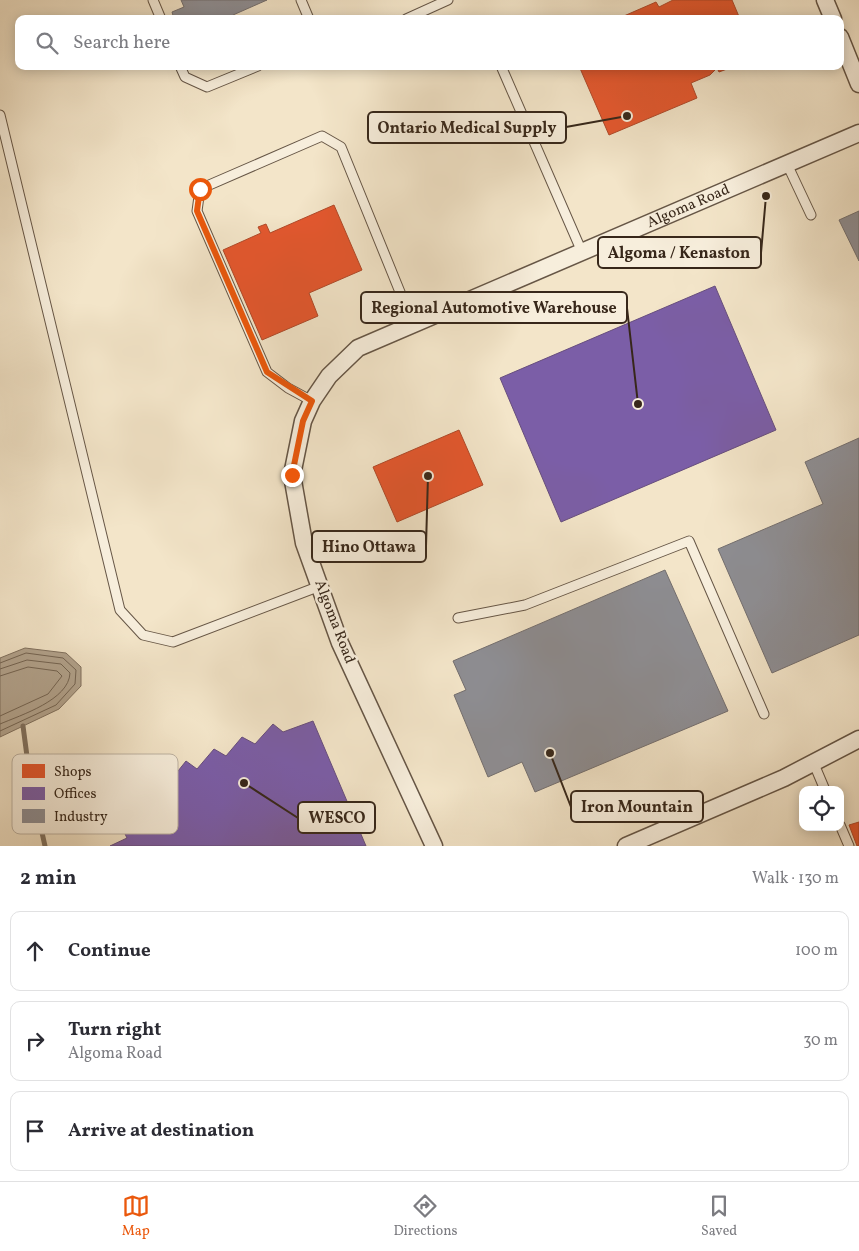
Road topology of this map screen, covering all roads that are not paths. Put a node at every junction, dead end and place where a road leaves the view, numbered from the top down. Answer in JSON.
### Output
{"nodes":[{"id":1,"x":153,"y":0,"type":"edge"},
{"id":2,"x":301,"y":0,"type":"edge"},
{"id":3,"x":448,"y":0,"type":"edge"},
{"id":4,"x":825,"y":0,"type":"edge"},
{"id":5,"x":159,"y":15,"type":"edge"},
{"id":6,"x":307,"y":15,"type":"edge"},
{"id":7,"x":415,"y":15,"type":"edge"},
{"id":8,"x":831,"y":15,"type":"edge"},
{"id":9,"x":844,"y":48,"type":"edge"},
{"id":10,"x":182,"y":70,"type":"edge"},
{"id":11,"x":248,"y":70,"type":"edge"},
{"id":12,"x":503,"y":70,"type":"edge"},
{"id":13,"x":859,"y":84,"type":"edge"},
{"id":14,"x":0,"y":115,"type":"edge"},
{"id":15,"x":859,"y":133,"type":"edge"},
{"id":16,"x":787,"y":164,"type":"junction"},
{"id":17,"x":811,"y":215,"type":"dead end"},
{"id":18,"x":582,"y":252,"type":"junction"},
{"id":19,"x":413,"y":324,"type":"junction"},
{"id":20,"x":312,"y":401,"type":"junction"},
{"id":21,"x":320,"y":586,"type":"junction"},
{"id":22,"x":458,"y":618,"type":"dead end"},
{"id":23,"x":764,"y":714,"type":"dead end"},
{"id":24,"x":859,"y":739,"type":"edge"},
{"id":25,"x":814,"y":764,"type":"junction"},
{"id":26,"x":823,"y":786,"type":"edge"},
{"id":27,"x":843,"y":831,"type":"edge"},
{"id":28,"x":434,"y":846,"type":"edge"},
{"id":29,"x":626,"y":846,"type":"edge"},
{"id":30,"x":849,"y":846,"type":"edge"}],
"edges":[{"from":1,"to":5,"type":"lane"},
{"from":2,"to":6,"type":"lane"},
{"from":3,"to":7,"type":"lane"},
{"from":4,"to":8,"type":"street"},
{"from":9,"to":13,"type":"street"},
{"from":10,"to":11,"type":"lane"},
{"from":12,"to":18,"type":"lane"},
{"from":14,"to":21,"type":"lane"},
{"from":15,"to":16,"type":"street","name":"Algoma Road"},
{"from":16,"to":17,"type":"lane"},
{"from":16,"to":18,"type":"street","name":"Algoma Road"},
{"from":18,"to":19,"type":"street","name":"Algoma Road"},
{"from":19,"to":20,"type":"street","name":"Algoma Road"},
{"from":19,"to":20,"type":"lane"},
{"from":20,"to":21,"type":"street","name":"Algoma Road"},
{"from":21,"to":28,"type":"street","name":"Algoma Road"},
{"from":22,"to":23,"type":"lane"},
{"from":24,"to":25,"type":"street"},
{"from":25,"to":26,"type":"lane"},
{"from":25,"to":29,"type":"street"},
{"from":27,"to":30,"type":"lane"}]}
